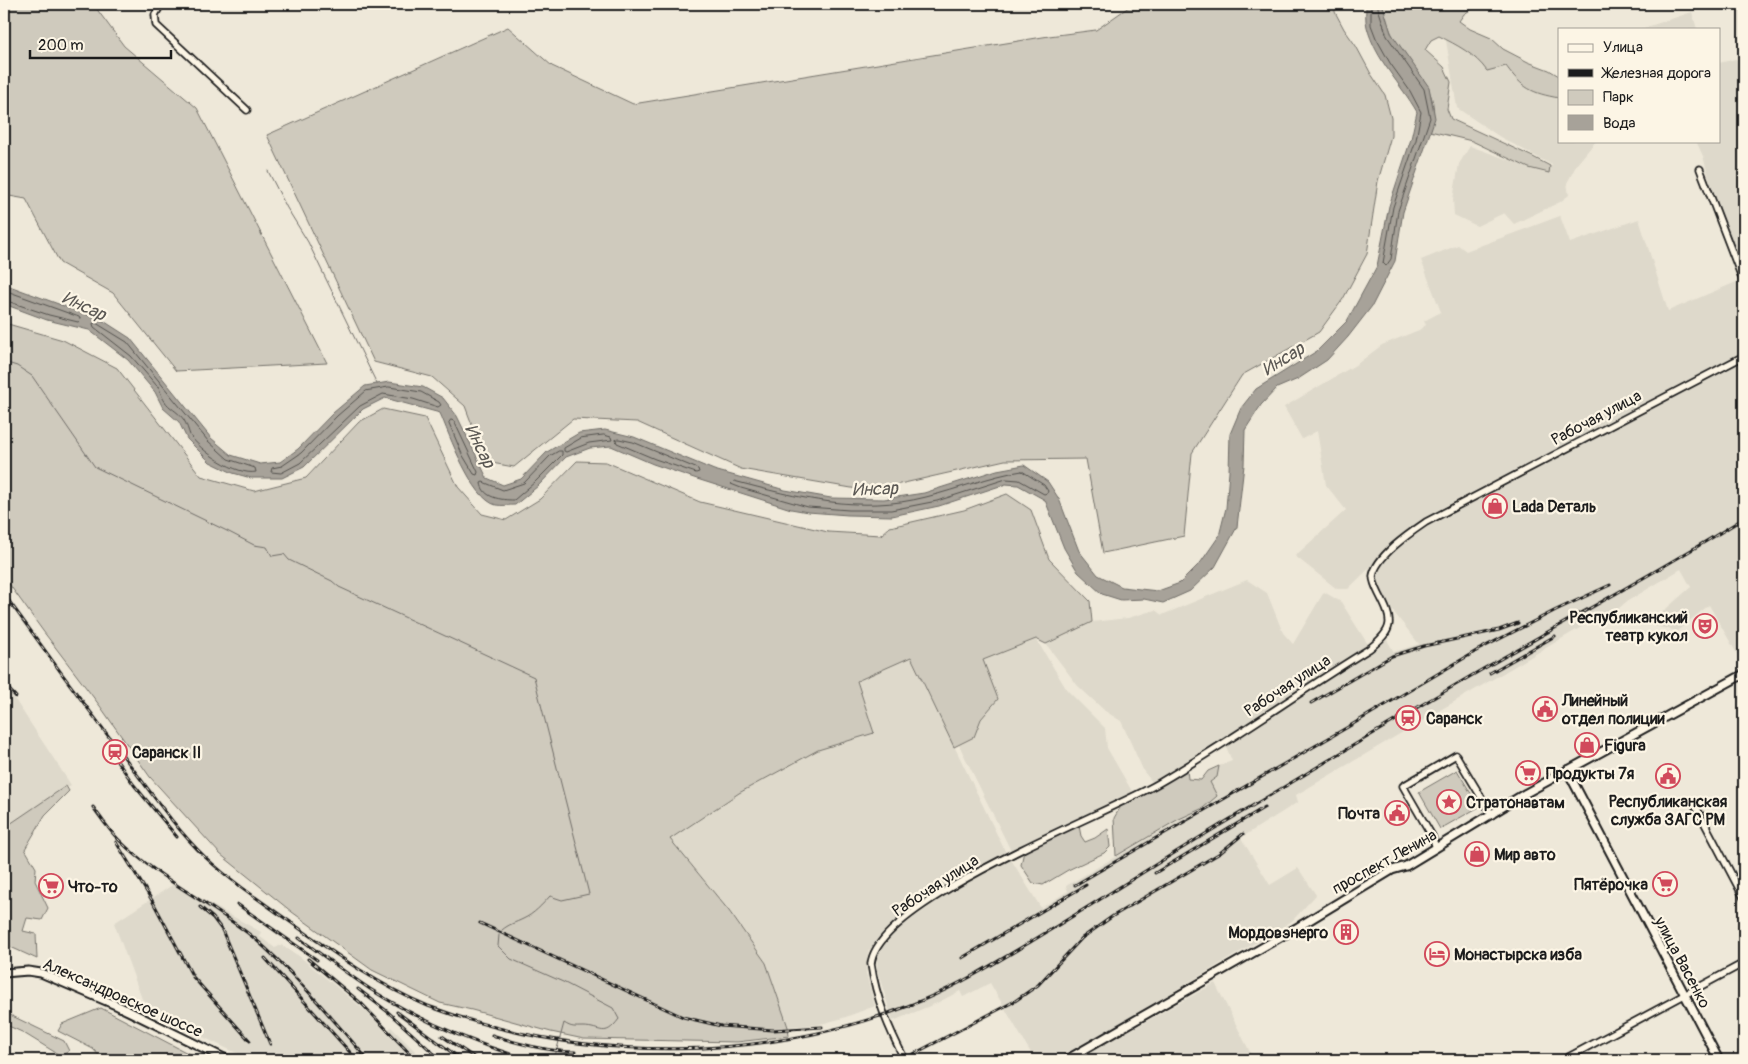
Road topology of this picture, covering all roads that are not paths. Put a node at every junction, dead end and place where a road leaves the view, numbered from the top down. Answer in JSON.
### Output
{"nodes":[{"id":1,"x":172,"y":4,"type":"edge"},
{"id":2,"x":247,"y":110,"type":"dead end"},
{"id":3,"x":1700,"y":169,"type":"dead end"},
{"id":4,"x":1744,"y":283,"type":"edge"},
{"id":5,"x":1744,"y":356,"type":"edge"},
{"id":6,"x":1744,"y":674,"type":"edge"},
{"id":7,"x":1568,"y":770,"type":"junction"},
{"id":8,"x":1695,"y":804,"type":"dead end"},
{"id":9,"x":1492,"y":815,"type":"junction"},
{"id":10,"x":1436,"y":848,"type":"junction"},
{"id":11,"x":1744,"y":898,"type":"edge"},
{"id":12,"x":1744,"y":963,"type":"edge"},
{"id":13,"x":4,"y":973,"type":"edge"},
{"id":14,"x":1684,"y":996,"type":"junction"},
{"id":15,"x":228,"y":1060,"type":"edge"},
{"id":16,"x":905,"y":1060,"type":"edge"},
{"id":17,"x":1066,"y":1060,"type":"edge"},
{"id":18,"x":1563,"y":1060,"type":"edge"},
{"id":19,"x":1719,"y":1060,"type":"edge"}],
"edges":[{"from":1,"to":2,"type":"street"},
{"from":3,"to":4,"type":"street"},
{"from":5,"to":16,"type":"street","name":"Рабочая улица"},
{"from":6,"to":7,"type":"main road","name":"проспект Ленина"},
{"from":7,"to":9,"type":"main road","name":"проспект Ленина"},
{"from":7,"to":14,"type":"main road","name":"улица Васенко"},
{"from":8,"to":11,"type":"street"},
{"from":9,"to":10,"type":"main road","name":"проспект Ленина"},
{"from":9,"to":10,"type":"street"},
{"from":10,"to":17,"type":"main road","name":"проспект Ленина"},
{"from":12,"to":14,"type":"street"},
{"from":13,"to":15,"type":"main road","name":"Александровское шоссе"},
{"from":14,"to":18,"type":"street"},
{"from":14,"to":19,"type":"main road","name":"улица Васенко"}]}
